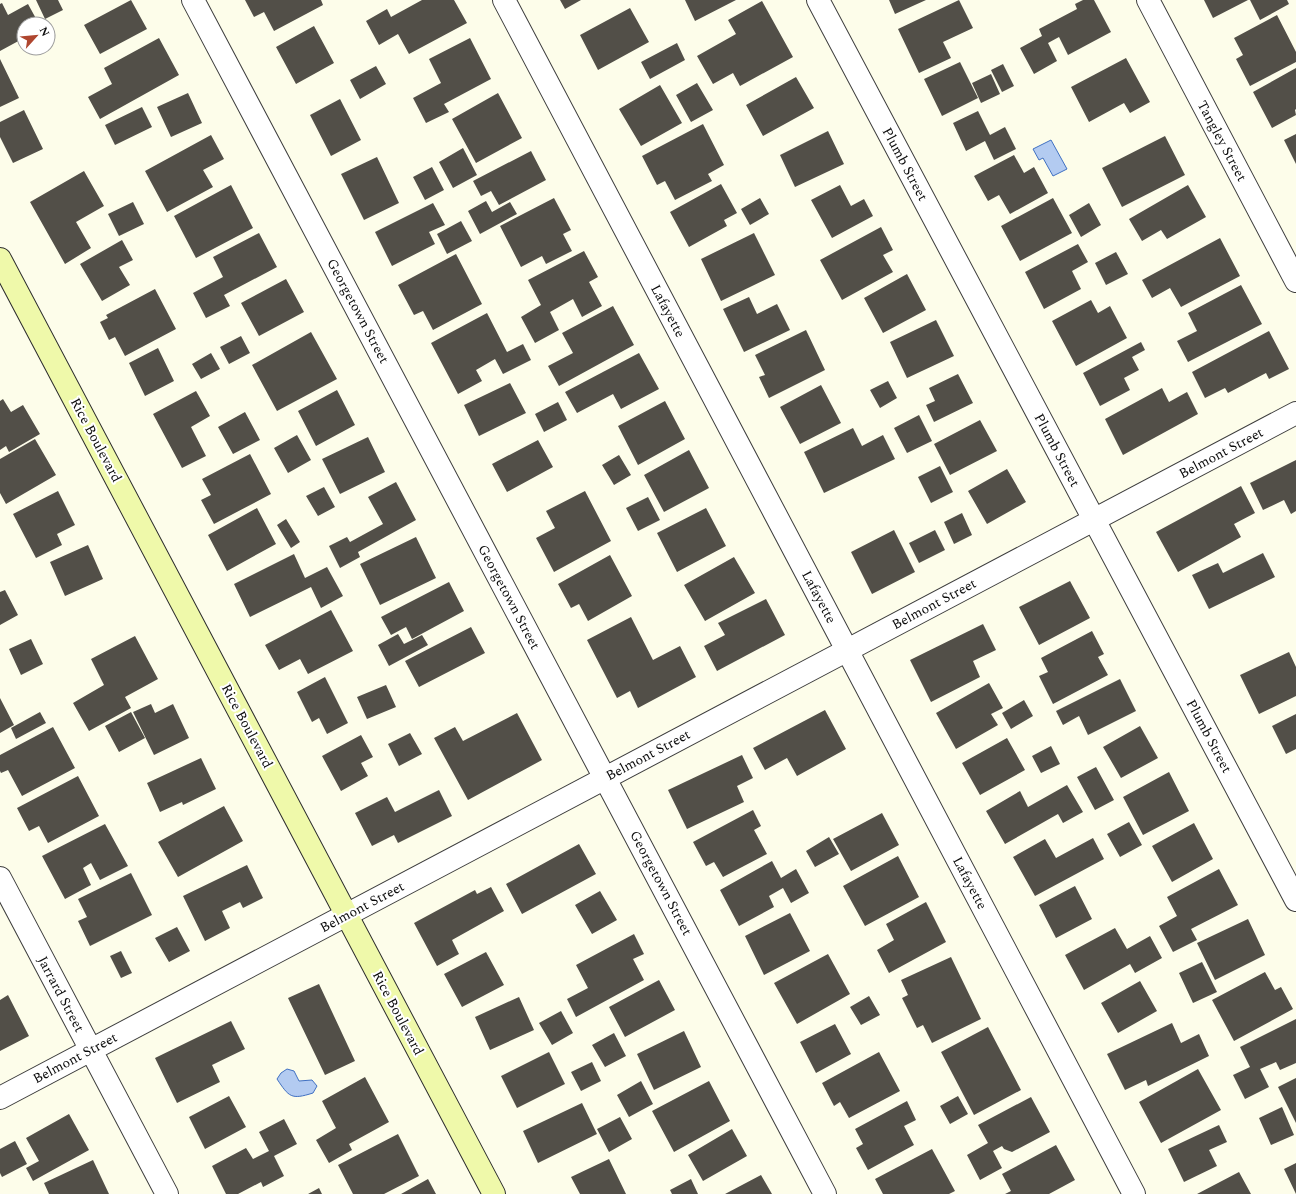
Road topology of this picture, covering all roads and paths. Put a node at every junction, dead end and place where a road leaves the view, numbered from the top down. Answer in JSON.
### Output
{"nodes":[{"id":1,"x":193,"y":0,"type":"edge"},
{"id":2,"x":504,"y":0,"type":"edge"},
{"id":3,"x":818,"y":0,"type":"edge"},
{"id":4,"x":1148,"y":0,"type":"edge"},
{"id":5,"x":0,"y":259,"type":"edge"},
{"id":6,"x":1296,"y":281,"type":"edge"},
{"id":7,"x":1296,"y":413,"type":"edge"},
{"id":8,"x":1094,"y":520,"type":"junction"},
{"id":9,"x":847,"y":650,"type":"junction"},
{"id":10,"x":605,"y":778,"type":"junction"},
{"id":11,"x":0,"y":878,"type":"edge"},
{"id":12,"x":1296,"y":900,"type":"edge"},
{"id":13,"x":347,"y":915,"type":"junction"},
{"id":14,"x":91,"y":1050,"type":"junction"},
{"id":15,"x":0,"y":1098,"type":"edge"},
{"id":16,"x":167,"y":1194,"type":"edge"},
{"id":17,"x":494,"y":1194,"type":"edge"},
{"id":18,"x":825,"y":1194,"type":"edge"},
{"id":19,"x":1134,"y":1194,"type":"edge"}],
"edges":[{"from":1,"to":10,"type":"street","name":"Georgetown Street"},
{"from":2,"to":9,"type":"street","name":"Lafayette"},
{"from":3,"to":8,"type":"street","name":"Plumb Street"},
{"from":4,"to":6,"type":"street","name":"Tangley Street"},
{"from":5,"to":13,"type":"main road","name":"Rice Boulevard"},
{"from":7,"to":8,"type":"street","name":"Belmont Street"},
{"from":8,"to":9,"type":"street","name":"Belmont Street"},
{"from":8,"to":12,"type":"street","name":"Plumb Street"},
{"from":9,"to":10,"type":"street","name":"Belmont Street"},
{"from":9,"to":19,"type":"street","name":"Lafayette"},
{"from":10,"to":13,"type":"street","name":"Belmont Street"},
{"from":10,"to":18,"type":"street","name":"Georgetown Street"},
{"from":11,"to":14,"type":"street","name":"Jarrard Street"},
{"from":13,"to":14,"type":"street","name":"Belmont Street"},
{"from":13,"to":17,"type":"main road","name":"Rice Boulevard"},
{"from":14,"to":15,"type":"street","name":"Belmont Street"},
{"from":14,"to":16,"type":"street","name":"Jarrard Street"}]}
